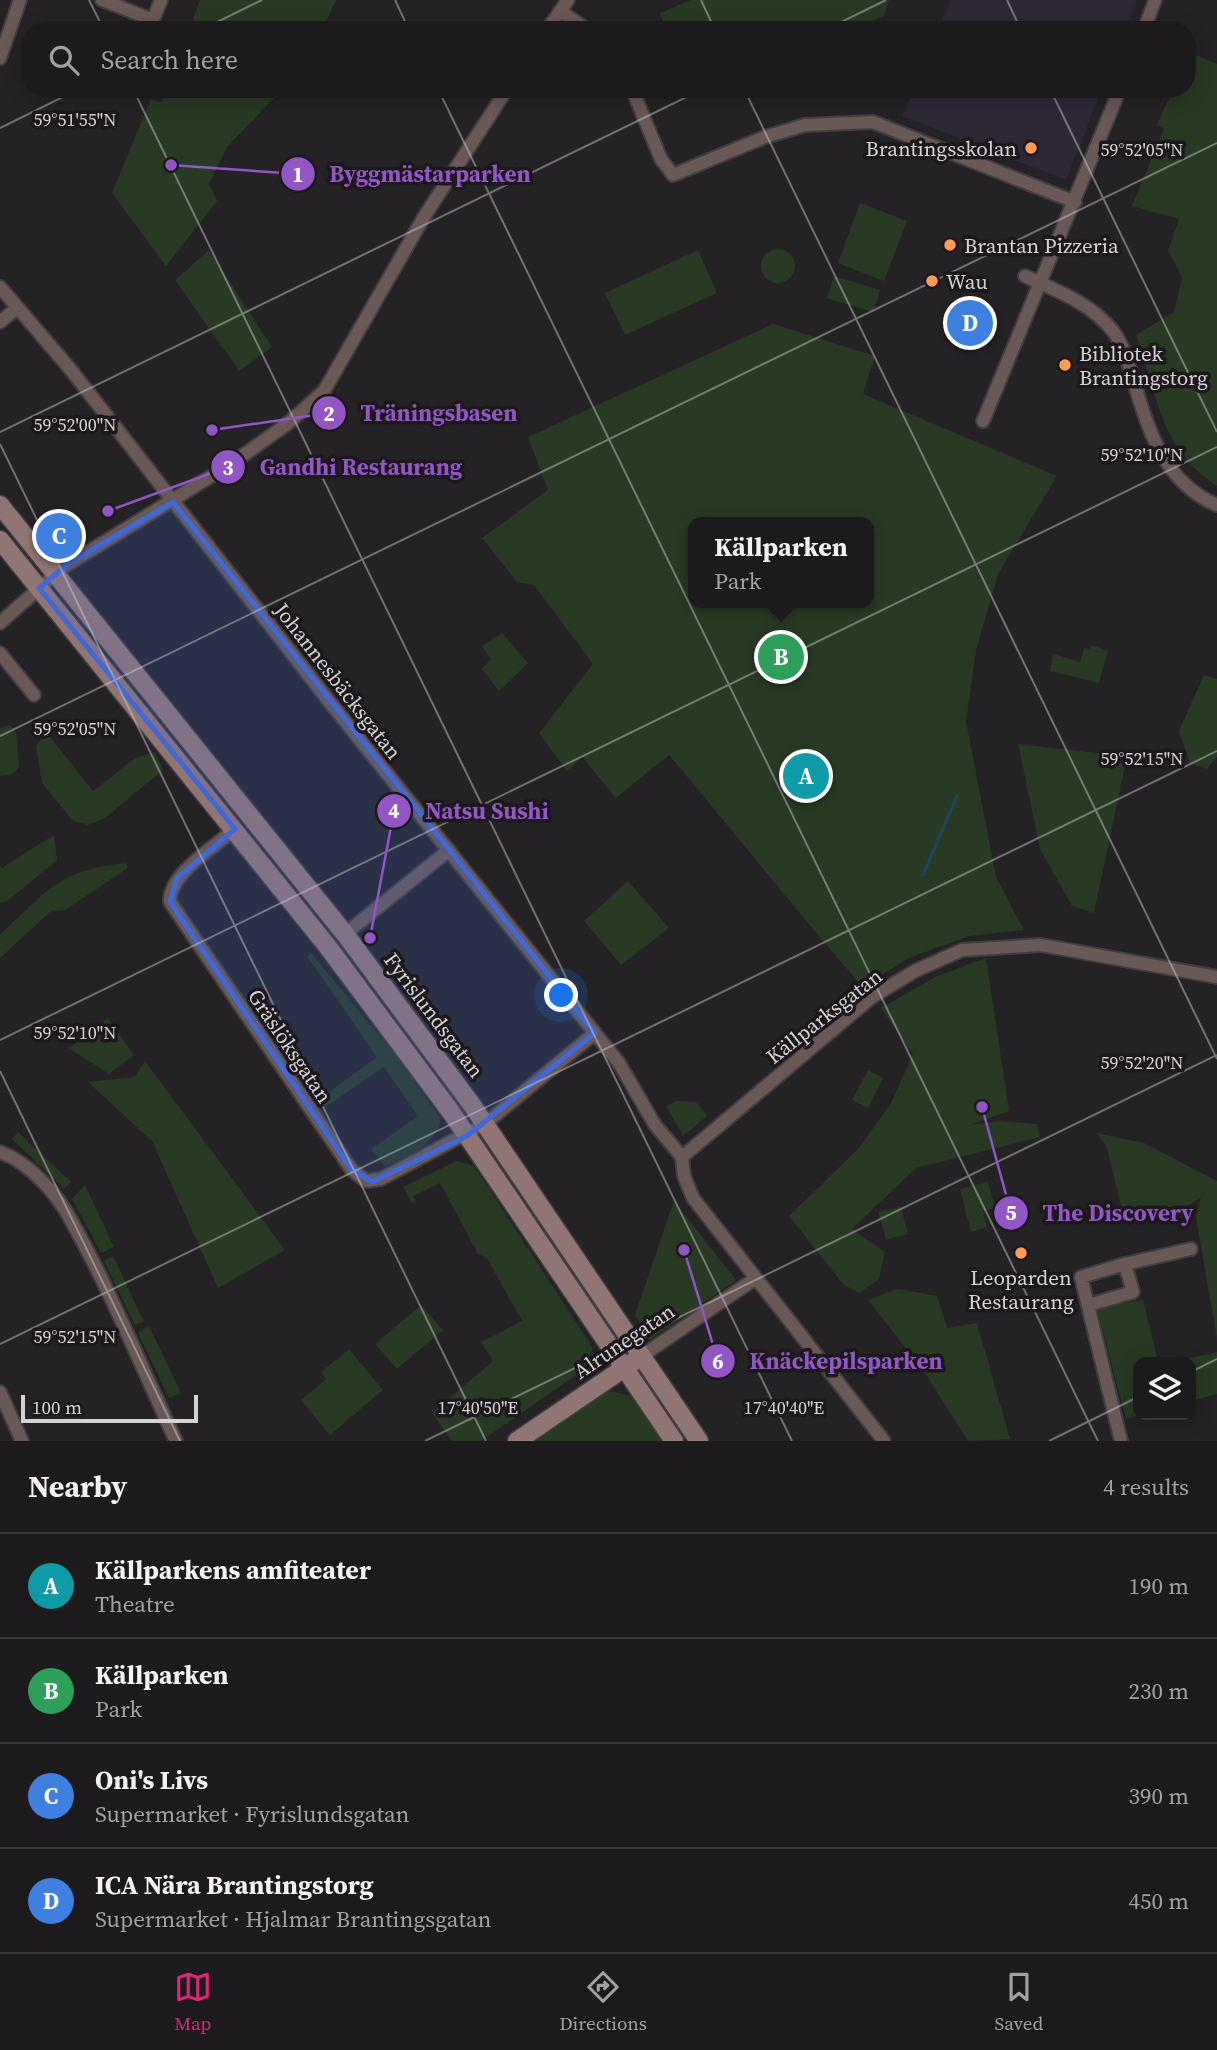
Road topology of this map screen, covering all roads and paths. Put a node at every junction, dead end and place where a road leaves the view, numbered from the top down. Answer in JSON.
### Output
{"nodes":[{"id":1,"x":20,"y":0,"type":"edge"},
{"id":2,"x":102,"y":0,"type":"edge"},
{"id":3,"x":161,"y":0,"type":"edge"},
{"id":4,"x":1155,"y":0,"type":"edge"},
{"id":5,"x":564,"y":6,"type":"edge"},
{"id":6,"x":553,"y":21,"type":"edge"},
{"id":7,"x":579,"y":21,"type":"edge"},
{"id":8,"x":1147,"y":21,"type":"edge"},
{"id":9,"x":0,"y":58,"type":"edge"},
{"id":10,"x":501,"y":98,"type":"edge"},
{"id":11,"x":636,"y":98,"type":"edge"},
{"id":12,"x":1116,"y":98,"type":"edge"},
{"id":13,"x":1075,"y":202,"type":"junction"},
{"id":14,"x":1025,"y":276,"type":"dead end"},
{"id":15,"x":1040,"y":283,"type":"junction"},
{"id":16,"x":0,"y":287,"type":"edge"},
{"id":17,"x":17,"y":308,"type":"junction"},
{"id":18,"x":0,"y":322,"type":"edge"},
{"id":19,"x":983,"y":421,"type":"dead end"},
{"id":20,"x":173,"y":502,"type":"junction"},
{"id":21,"x":0,"y":505,"type":"edge"},
{"id":22,"x":1217,"y":505,"type":"edge"},
{"id":23,"x":0,"y":540,"type":"edge"},
{"id":24,"x":55,"y":574,"type":"junction"},
{"id":25,"x":39,"y":588,"type":"junction"},
{"id":26,"x":0,"y":623,"type":"edge"},
{"id":27,"x":0,"y":653,"type":"edge"},
{"id":28,"x":34,"y":695,"type":"dead end"},
{"id":29,"x":235,"y":830,"type":"junction"},
{"id":30,"x":449,"y":850,"type":"junction"},
{"id":31,"x":345,"y":934,"type":"junction"},
{"id":32,"x":1217,"y":977,"type":"edge"},
{"id":33,"x":595,"y":1033,"type":"junction"},
{"id":34,"x":485,"y":1123,"type":"junction"},
{"id":35,"x":467,"y":1136,"type":"junction"},
{"id":36,"x":0,"y":1152,"type":"edge"},
{"id":37,"x":682,"y":1157,"type":"junction"},
{"id":38,"x":1191,"y":1249,"type":"dead end"},
{"id":39,"x":1125,"y":1264,"type":"junction"},
{"id":40,"x":756,"y":1278,"type":"junction"},
{"id":41,"x":1089,"y":1306,"type":"junction"},
{"id":42,"x":642,"y":1356,"type":"junction"},
{"id":43,"x":625,"y":1368,"type":"junction"},
{"id":44,"x":0,"y":1392,"type":"edge"},
{"id":45,"x":22,"y":1441,"type":"edge"},
{"id":46,"x":176,"y":1441,"type":"edge"},
{"id":47,"x":517,"y":1441,"type":"edge"},
{"id":48,"x":674,"y":1441,"type":"edge"},
{"id":49,"x":699,"y":1441,"type":"edge"},
{"id":50,"x":884,"y":1441,"type":"edge"},
{"id":51,"x":1121,"y":1441,"type":"edge"}],
"edges":[{"from":1,"to":9,"type":"street"},
{"from":2,"to":3,"type":"street"},
{"from":4,"to":8,"type":"street"},
{"from":5,"to":6,"type":"street"},
{"from":5,"to":7,"type":"street"},
{"from":10,"to":20,"type":"street"},
{"from":11,"to":13,"type":"street"},
{"from":12,"to":13,"type":"street"},
{"from":13,"to":15,"type":"street"},
{"from":14,"to":15,"type":"street"},
{"from":15,"to":19,"type":"street"},
{"from":15,"to":22,"type":"street"},
{"from":16,"to":17,"type":"street","name":"Johannesbäcksgatan"},
{"from":17,"to":18,"type":"street"},
{"from":17,"to":20,"type":"street","name":"Johannesbäcksgatan"},
{"from":20,"to":24,"type":"street"},
{"from":20,"to":30,"type":"street","name":"Johannesbäcksgatan"},
{"from":21,"to":24,"type":"main road","name":"Fyrislundsgatan"},
{"from":23,"to":25,"type":"main road","name":"Fyrislundsgatan"},
{"from":24,"to":25,"type":"street"},
{"from":24,"to":31,"type":"main road","name":"Fyrislundsgatan"},
{"from":25,"to":26,"type":"street"},
{"from":25,"to":29,"type":"main road","name":"Fyrislundsgatan"},
{"from":27,"to":28,"type":"street"},
{"from":29,"to":35,"type":"main road","name":"Fyrislundsgatan"},
{"from":29,"to":35,"type":"street","name":"Gräslöksgatan"},
{"from":30,"to":31,"type":"street"},
{"from":30,"to":33,"type":"street","name":"Johannesbäcksgatan"},
{"from":31,"to":34,"type":"main road","name":"Fyrislundsgatan"},
{"from":32,"to":37,"type":"street","name":"Källparksgatan"},
{"from":33,"to":34,"type":"street","name":"Gräslöksgatan"},
{"from":33,"to":37,"type":"street","name":"Johannesbäcksgatan"},
{"from":34,"to":35,"type":"street","name":"Gräslöksgatan"},
{"from":34,"to":42,"type":"main road","name":"Fyrislundsgatan"},
{"from":35,"to":43,"type":"main road","name":"Fyrislundsgatan"},
{"from":36,"to":46,"type":"street"},
{"from":37,"to":40,"type":"street","name":"Johannesbäcksgatan"},
{"from":38,"to":39,"type":"street"},
{"from":39,"to":41,"type":"street"},
{"from":39,"to":41,"type":"street"},
{"from":40,"to":42,"type":"street","name":"Alrunegatan"},
{"from":40,"to":50,"type":"street","name":"Johannesbäcksgatan"},
{"from":41,"to":51,"type":"street"},
{"from":42,"to":43,"type":"main road","name":"Alrunegatan"},
{"from":42,"to":49,"type":"main road","name":"Fyrislundsgatan"},
{"from":43,"to":47,"type":"main road","name":"Alrunegatan"},
{"from":43,"to":48,"type":"main road","name":"Fyrislundsgatan"},
{"from":44,"to":45,"type":"street"}]}
